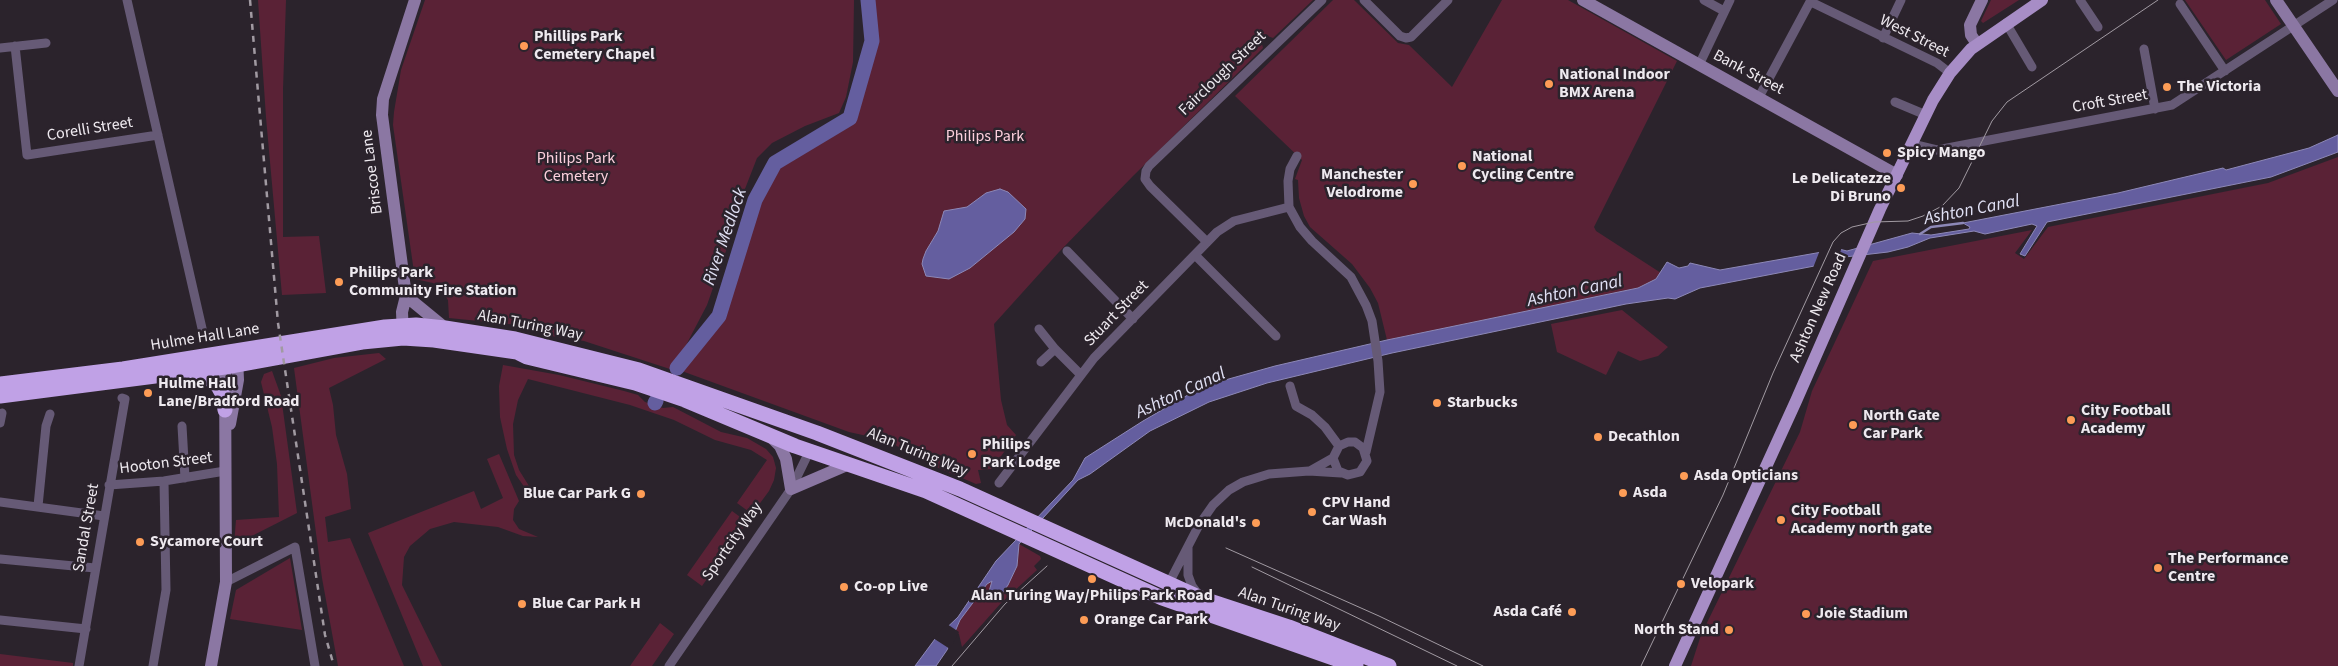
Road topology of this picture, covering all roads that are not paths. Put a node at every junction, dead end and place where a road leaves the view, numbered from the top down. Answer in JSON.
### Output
{"nodes":[{"id":1,"x":127,"y":0,"type":"edge"},
{"id":2,"x":415,"y":0,"type":"edge"},
{"id":3,"x":1322,"y":0,"type":"edge"},
{"id":4,"x":1364,"y":0,"type":"edge"},
{"id":5,"x":1448,"y":0,"type":"edge"},
{"id":6,"x":1583,"y":0,"type":"edge"},
{"id":7,"x":1704,"y":0,"type":"edge"},
{"id":8,"x":1730,"y":0,"type":"edge"},
{"id":9,"x":1902,"y":0,"type":"edge"},
{"id":10,"x":1982,"y":0,"type":"edge"},
{"id":11,"x":2042,"y":0,"type":"edge"},
{"id":12,"x":2080,"y":0,"type":"edge"},
{"id":13,"x":2276,"y":0,"type":"edge"},
{"id":14,"x":2333,"y":0,"type":"edge"},
{"id":15,"x":1811,"y":1,"type":"edge"},
{"id":16,"x":2180,"y":4,"type":"dead end"},
{"id":17,"x":1724,"y":12,"type":"junction"},
{"id":18,"x":2006,"y":23,"type":"junction"},
{"id":19,"x":2292,"y":25,"type":"junction"},
{"id":20,"x":2098,"y":27,"type":"dead end"},
{"id":21,"x":1883,"y":38,"type":"junction"},
{"id":22,"x":46,"y":43,"type":"dead end"},
{"id":23,"x":1977,"y":44,"type":"junction"},
{"id":24,"x":15,"y":46,"type":"junction"},
{"id":25,"x":0,"y":48,"type":"edge"},
{"id":26,"x":2144,"y":49,"type":"dead end"},
{"id":27,"x":1699,"y":65,"type":"junction"},
{"id":28,"x":2032,"y":67,"type":"dead end"},
{"id":29,"x":2225,"y":71,"type":"junction"},
{"id":30,"x":1950,"y":72,"type":"junction"},
{"id":31,"x":2338,"y":92,"type":"edge"},
{"id":32,"x":1759,"y":97,"type":"junction"},
{"id":33,"x":1895,"y":102,"type":"dead end"},
{"id":34,"x":2155,"y":109,"type":"junction"},
{"id":35,"x":1926,"y":115,"type":"junction"},
{"id":36,"x":158,"y":134,"type":"junction"},
{"id":37,"x":1912,"y":144,"type":"junction"},
{"id":38,"x":1297,"y":156,"type":"dead end"},
{"id":39,"x":1897,"y":175,"type":"junction"},
{"id":40,"x":1289,"y":207,"type":"junction"},
{"id":41,"x":1207,"y":242,"type":"junction"},
{"id":42,"x":1067,"y":251,"type":"dead end"},
{"id":43,"x":1195,"y":255,"type":"junction"},
{"id":44,"x":406,"y":296,"type":"junction"},
{"id":45,"x":416,"y":304,"type":"junction"},
{"id":46,"x":1133,"y":319,"type":"junction"},
{"id":47,"x":445,"y":328,"type":"junction"},
{"id":48,"x":1039,"y":329,"type":"dead end"},
{"id":49,"x":409,"y":332,"type":"junction"},
{"id":50,"x":1276,"y":336,"type":"dead end"},
{"id":51,"x":204,"y":337,"type":"dead end"},
{"id":52,"x":1054,"y":348,"type":"junction"},
{"id":53,"x":231,"y":359,"type":"junction"},
{"id":54,"x":1041,"y":362,"type":"dead end"},
{"id":55,"x":195,"y":371,"type":"junction"},
{"id":56,"x":1081,"y":375,"type":"junction"},
{"id":57,"x":0,"y":384,"type":"edge"},
{"id":58,"x":1290,"y":386,"type":"dead end"},
{"id":59,"x":0,"y":396,"type":"edge"},
{"id":60,"x":122,"y":398,"type":"dead end"},
{"id":61,"x":225,"y":410,"type":"junction"},
{"id":62,"x":2,"y":413,"type":"dead end"},
{"id":63,"x":50,"y":414,"type":"dead end"},
{"id":64,"x":0,"y":423,"type":"edge"},
{"id":65,"x":1372,"y":425,"type":"junction"},
{"id":66,"x":182,"y":426,"type":"dead end"},
{"id":67,"x":817,"y":433,"type":"junction"},
{"id":68,"x":771,"y":437,"type":"junction"},
{"id":69,"x":1355,"y":442,"type":"junction"},
{"id":70,"x":226,"y":446,"type":"junction"},
{"id":71,"x":1338,"y":446,"type":"junction"},
{"id":72,"x":810,"y":452,"type":"junction"},
{"id":73,"x":1366,"y":452,"type":"junction"},
{"id":74,"x":1333,"y":458,"type":"junction"},
{"id":75,"x":847,"y":465,"type":"junction"},
{"id":76,"x":1309,"y":471,"type":"junction"},
{"id":77,"x":225,"y":472,"type":"junction"},
{"id":78,"x":1341,"y":473,"type":"junction"},
{"id":79,"x":185,"y":478,"type":"junction"},
{"id":80,"x":164,"y":481,"type":"junction"},
{"id":81,"x":999,"y":483,"type":"dead end"},
{"id":82,"x":109,"y":485,"type":"junction"},
{"id":83,"x":791,"y":489,"type":"junction"},
{"id":84,"x":0,"y":502,"type":"edge"},
{"id":85,"x":38,"y":506,"type":"junction"},
{"id":86,"x":104,"y":516,"type":"junction"},
{"id":87,"x":1188,"y":544,"type":"junction"},
{"id":88,"x":0,"y":559,"type":"edge"},
{"id":89,"x":95,"y":568,"type":"junction"},
{"id":90,"x":226,"y":582,"type":"junction"},
{"id":91,"x":1169,"y":583,"type":"junction"},
{"id":92,"x":1162,"y":598,"type":"junction"},
{"id":93,"x":1201,"y":598,"type":"junction"},
{"id":94,"x":0,"y":620,"type":"edge"},
{"id":95,"x":86,"y":629,"type":"junction"},
{"id":96,"x":79,"y":666,"type":"edge"},
{"id":97,"x":153,"y":666,"type":"edge"},
{"id":98,"x":211,"y":666,"type":"edge"},
{"id":99,"x":315,"y":666,"type":"edge"},
{"id":100,"x":669,"y":666,"type":"edge"},
{"id":101,"x":1356,"y":666,"type":"edge"},
{"id":102,"x":1388,"y":666,"type":"edge"},
{"id":103,"x":1675,"y":666,"type":"edge"}],
"edges":[{"from":1,"to":36,"type":"street"},
{"from":2,"to":44,"type":"street","name":"Briscoe Lane"},
{"from":3,"to":41,"type":"street","name":"Fairclough Street"},
{"from":4,"to":5,"type":"street"},
{"from":6,"to":27,"type":"street","name":"Bank Street"},
{"from":7,"to":17,"type":"street"},
{"from":8,"to":17,"type":"street"},
{"from":9,"to":21,"type":"street"},
{"from":10,"to":23,"type":"street"},
{"from":11,"to":18,"type":"main road","name":"Ashton New Road"},
{"from":12,"to":20,"type":"street"},
{"from":13,"to":19,"type":"street"},
{"from":14,"to":19,"type":"street","name":"Croft Street"},
{"from":15,"to":21,"type":"street","name":"West Street"},
{"from":15,"to":32,"type":"street"},
{"from":16,"to":29,"type":"street"},
{"from":17,"to":27,"type":"street"},
{"from":18,"to":23,"type":"main road","name":"Ashton New Road"},
{"from":18,"to":28,"type":"street"},
{"from":19,"to":29,"type":"street","name":"Croft Street"},
{"from":19,"to":31,"type":"street"},
{"from":21,"to":30,"type":"street","name":"West Street"},
{"from":22,"to":24,"type":"street"},
{"from":23,"to":30,"type":"main road","name":"Ashton New Road"},
{"from":24,"to":25,"type":"street"},
{"from":24,"to":36,"type":"street","name":"Corelli Street"},
{"from":26,"to":34,"type":"street"},
{"from":27,"to":32,"type":"street","name":"Bank Street"},
{"from":29,"to":34,"type":"street","name":"Croft Street"},
{"from":30,"to":35,"type":"main road","name":"Ashton New Road"},
{"from":32,"to":39,"type":"street","name":"Bank Street"},
{"from":33,"to":35,"type":"street"},
{"from":34,"to":37,"type":"street","name":"Croft Street"},
{"from":35,"to":37,"type":"main road","name":"Ashton New Road"},
{"from":36,"to":51,"type":"street"},
{"from":37,"to":39,"type":"main road","name":"Ashton New Road"},
{"from":38,"to":40,"type":"street"},
{"from":39,"to":103,"type":"main road","name":"Ashton New Road"},
{"from":40,"to":41,"type":"street","name":"Stuart Street"},
{"from":40,"to":65,"type":"street"},
{"from":41,"to":43,"type":"street","name":"Stuart Street"},
{"from":42,"to":46,"type":"street"},
{"from":43,"to":46,"type":"street","name":"Stuart Street"},
{"from":43,"to":50,"type":"street"},
{"from":44,"to":45,"type":"street"},
{"from":44,"to":49,"type":"street","name":"Briscoe Lane"},
{"from":45,"to":47,"type":"street"},
{"from":45,"to":49,"type":"street"},
{"from":46,"to":56,"type":"street","name":"Stuart Street"},
{"from":47,"to":49,"type":"highway","name":"Alan Turing Way"},
{"from":47,"to":67,"type":"highway","name":"Alan Turing Way"},
{"from":48,"to":52,"type":"street"},
{"from":49,"to":53,"type":"highway","name":"Hulme Hall Lane"},
{"from":49,"to":68,"type":"highway","name":"Alan Turing Way"},
{"from":52,"to":54,"type":"street"},
{"from":52,"to":56,"type":"street"},
{"from":53,"to":55,"type":"highway","name":"Hulme Hall Lane"},
{"from":53,"to":57,"type":"highway","name":"Hulme Hall Lane"},
{"from":53,"to":61,"type":"street"},
{"from":53,"to":70,"type":"street"},
{"from":55,"to":59,"type":"highway","name":"Hulme Hall Lane"},
{"from":55,"to":61,"type":"highway"},
{"from":56,"to":81,"type":"street","name":"Stuart Street"},
{"from":58,"to":71,"type":"street"},
{"from":60,"to":82,"type":"street","name":"Sandal Street"},
{"from":61,"to":70,"type":"street"},
{"from":62,"to":64,"type":"street"},
{"from":63,"to":85,"type":"street"},
{"from":65,"to":69,"type":"street"},
{"from":65,"to":73,"type":"street"},
{"from":66,"to":79,"type":"street"},
{"from":67,"to":72,"type":"highway","name":"Sportcity Way"},
{"from":67,"to":91,"type":"highway","name":"Alan Turing Way"},
{"from":68,"to":72,"type":"highway","name":"Alan Turing Way"},
{"from":68,"to":83,"type":"street"},
{"from":69,"to":71,"type":"street"},
{"from":69,"to":73,"type":"street"},
{"from":70,"to":77,"type":"street"},
{"from":71,"to":74,"type":"street"},
{"from":72,"to":75,"type":"highway","name":"Alan Turing Way"},
{"from":72,"to":83,"type":"street","name":"Sportcity Way"},
{"from":73,"to":78,"type":"street"},
{"from":74,"to":76,"type":"street"},
{"from":74,"to":78,"type":"street"},
{"from":75,"to":83,"type":"street"},
{"from":75,"to":92,"type":"highway","name":"Alan Turing Way"},
{"from":76,"to":78,"type":"street"},
{"from":76,"to":87,"type":"street"},
{"from":77,"to":79,"type":"street","name":"Hooton Street"},
{"from":77,"to":90,"type":"street"},
{"from":79,"to":80,"type":"street","name":"Hooton Street"},
{"from":80,"to":82,"type":"street","name":"Hooton Street"},
{"from":80,"to":97,"type":"street"},
{"from":82,"to":86,"type":"street","name":"Sandal Street"},
{"from":83,"to":100,"type":"street","name":"Sportcity Way"},
{"from":84,"to":85,"type":"street"},
{"from":85,"to":86,"type":"street"},
{"from":86,"to":89,"type":"street","name":"Sandal Street"},
{"from":87,"to":91,"type":"street"},
{"from":87,"to":93,"type":"street"},
{"from":88,"to":89,"type":"street"},
{"from":89,"to":95,"type":"street","name":"Sandal Street"},
{"from":90,"to":98,"type":"street"},
{"from":90,"to":99,"type":"street"},
{"from":91,"to":92,"type":"highway"},
{"from":91,"to":93,"type":"highway","name":"Alan Turing Way"},
{"from":92,"to":101,"type":"highway","name":"Alan Turing Way"},
{"from":93,"to":102,"type":"highway","name":"Alan Turing Way"},
{"from":94,"to":95,"type":"street"},
{"from":95,"to":96,"type":"street","name":"Sandal Street"}]}
